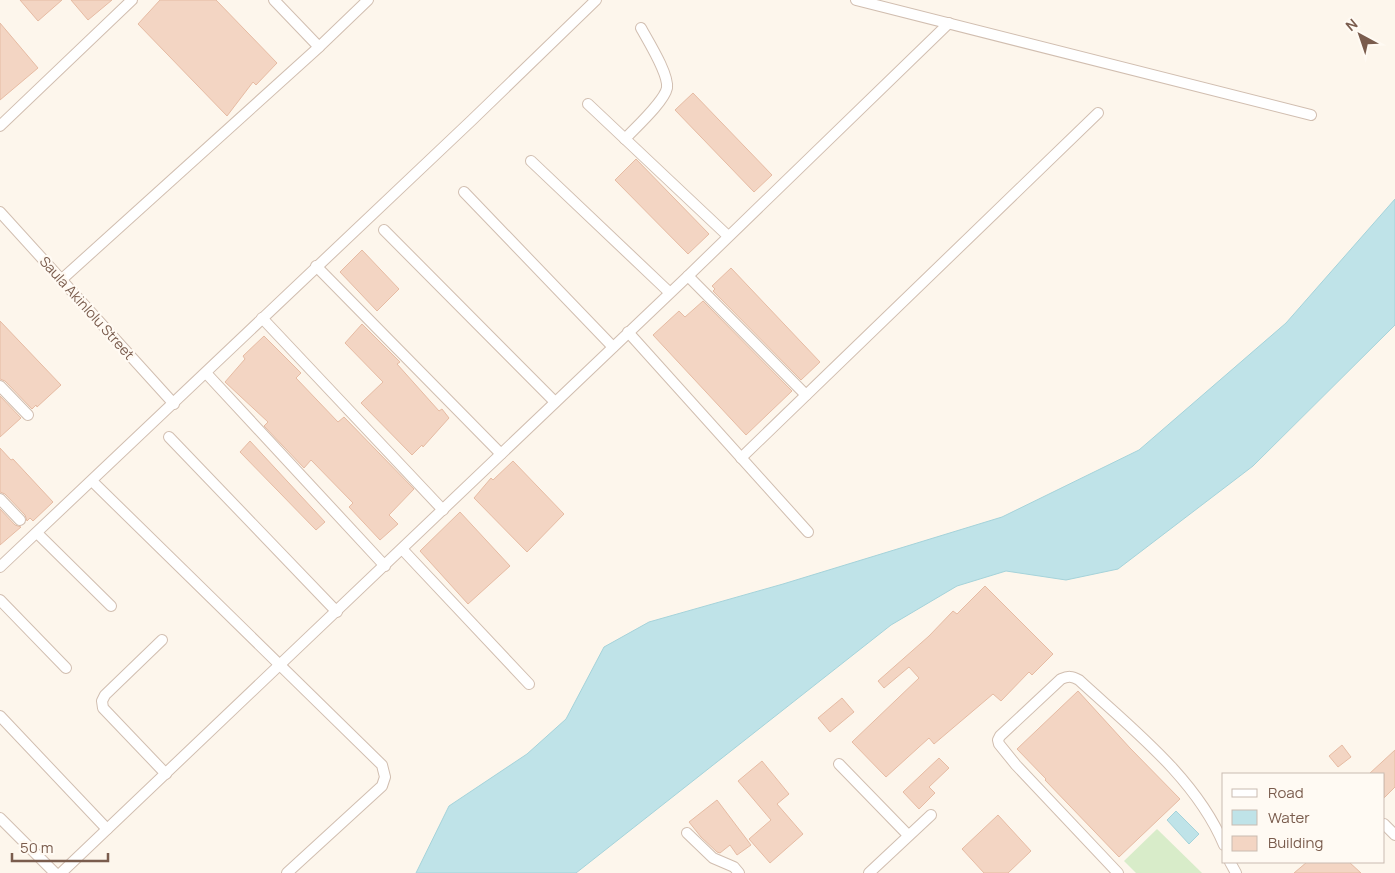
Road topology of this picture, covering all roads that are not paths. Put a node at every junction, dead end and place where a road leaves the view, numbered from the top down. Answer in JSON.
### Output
{"nodes":[{"id":1,"x":132,"y":0,"type":"edge"},
{"id":2,"x":274,"y":0,"type":"edge"},
{"id":3,"x":368,"y":0,"type":"edge"},
{"id":4,"x":596,"y":0,"type":"edge"},
{"id":5,"x":856,"y":0,"type":"edge"},
{"id":6,"x":949,"y":23,"type":"junction"},
{"id":7,"x":641,"y":28,"type":"dead end"},
{"id":8,"x":319,"y":47,"type":"junction"},
{"id":9,"x":588,"y":104,"type":"dead end"},
{"id":10,"x":1098,"y":114,"type":"dead end"},
{"id":11,"x":1311,"y":115,"type":"dead end"},
{"id":12,"x":0,"y":126,"type":"edge"},
{"id":13,"x":625,"y":139,"type":"junction"},
{"id":14,"x":531,"y":161,"type":"dead end"},
{"id":15,"x":464,"y":192,"type":"dead end"},
{"id":16,"x":0,"y":212,"type":"edge"},
{"id":17,"x":384,"y":230,"type":"dead end"},
{"id":18,"x":728,"y":236,"type":"junction"},
{"id":19,"x":316,"y":266,"type":"junction"},
{"id":20,"x":688,"y":276,"type":"junction"},
{"id":21,"x":61,"y":280,"type":"junction"},
{"id":22,"x":670,"y":292,"type":"junction"},
{"id":23,"x":262,"y":318,"type":"junction"},
{"id":24,"x":628,"y":332,"type":"junction"},
{"id":25,"x":613,"y":346,"type":"junction"},
{"id":26,"x":206,"y":373,"type":"junction"},
{"id":27,"x":0,"y":386,"type":"edge"},
{"id":28,"x":806,"y":396,"type":"junction"},
{"id":29,"x":555,"y":402,"type":"junction"},
{"id":30,"x":174,"y":404,"type":"junction"},
{"id":31,"x":28,"y":414,"type":"dead end"},
{"id":32,"x":169,"y":437,"type":"dead end"},
{"id":33,"x":501,"y":454,"type":"junction"},
{"id":34,"x":740,"y":458,"type":"junction"},
{"id":35,"x":92,"y":481,"type":"junction"},
{"id":36,"x":0,"y":499,"type":"edge"},
{"id":37,"x":443,"y":510,"type":"junction"},
{"id":38,"x":20,"y":520,"type":"dead end"},
{"id":39,"x":808,"y":532,"type":"dead end"},
{"id":40,"x":37,"y":533,"type":"junction"},
{"id":41,"x":402,"y":549,"type":"junction"},
{"id":42,"x":385,"y":566,"type":"junction"},
{"id":43,"x":0,"y":567,"type":"edge"},
{"id":44,"x":0,"y":600,"type":"edge"},
{"id":45,"x":111,"y":606,"type":"dead end"},
{"id":46,"x":337,"y":612,"type":"junction"},
{"id":47,"x":162,"y":640,"type":"dead end"},
{"id":48,"x":281,"y":665,"type":"junction"},
{"id":49,"x":66,"y":668,"type":"dead end"},
{"id":50,"x":530,"y":684,"type":"dead end"},
{"id":51,"x":0,"y":716,"type":"edge"},
{"id":52,"x":839,"y":764,"type":"dead end"},
{"id":53,"x":166,"y":774,"type":"junction"},
{"id":54,"x":931,"y":815,"type":"dead end"},
{"id":55,"x":0,"y":818,"type":"edge"},
{"id":56,"x":1385,"y":825,"type":"edge"},
{"id":57,"x":107,"y":829,"type":"junction"},
{"id":58,"x":687,"y":833,"type":"dead end"},
{"id":59,"x":1395,"y":835,"type":"edge"},
{"id":60,"x":908,"y":836,"type":"junction"},
{"id":61,"x":1222,"y":841,"type":"edge"},
{"id":62,"x":55,"y":873,"type":"edge"},
{"id":63,"x":61,"y":873,"type":"edge"},
{"id":64,"x":287,"y":873,"type":"edge"},
{"id":65,"x":739,"y":873,"type":"edge"},
{"id":66,"x":869,"y":873,"type":"edge"},
{"id":67,"x":1118,"y":873,"type":"edge"}],
"edges":[{"from":1,"to":12,"type":"street"},
{"from":2,"to":8,"type":"street"},
{"from":3,"to":8,"type":"street"},
{"from":4,"to":19,"type":"street"},
{"from":5,"to":6,"type":"street"},
{"from":6,"to":11,"type":"street"},
{"from":6,"to":18,"type":"street"},
{"from":7,"to":13,"type":"street"},
{"from":8,"to":21,"type":"street"},
{"from":9,"to":13,"type":"street"},
{"from":10,"to":28,"type":"street"},
{"from":13,"to":18,"type":"street"},
{"from":14,"to":22,"type":"street"},
{"from":15,"to":25,"type":"street"},
{"from":16,"to":21,"type":"street","name":"Saula Akinlolu Street"},
{"from":17,"to":29,"type":"street"},
{"from":18,"to":20,"type":"street"},
{"from":19,"to":23,"type":"street"},
{"from":19,"to":33,"type":"street"},
{"from":20,"to":22,"type":"street"},
{"from":20,"to":28,"type":"street"},
{"from":21,"to":30,"type":"street","name":"Saula Akinlolu Street"},
{"from":22,"to":24,"type":"street"},
{"from":23,"to":26,"type":"street"},
{"from":23,"to":37,"type":"street"},
{"from":24,"to":25,"type":"street"},
{"from":24,"to":34,"type":"street"},
{"from":25,"to":29,"type":"street"},
{"from":26,"to":30,"type":"street"},
{"from":26,"to":42,"type":"street"},
{"from":27,"to":31,"type":"street"},
{"from":28,"to":34,"type":"street"},
{"from":29,"to":33,"type":"street"},
{"from":30,"to":35,"type":"street"},
{"from":32,"to":46,"type":"street"},
{"from":33,"to":37,"type":"street"},
{"from":34,"to":39,"type":"street"},
{"from":35,"to":40,"type":"street"},
{"from":35,"to":48,"type":"street"},
{"from":36,"to":38,"type":"street"},
{"from":37,"to":41,"type":"street"},
{"from":40,"to":43,"type":"street"},
{"from":40,"to":45,"type":"street"},
{"from":41,"to":42,"type":"street"},
{"from":41,"to":50,"type":"street"},
{"from":42,"to":46,"type":"street"},
{"from":44,"to":49,"type":"street"},
{"from":46,"to":48,"type":"street"},
{"from":47,"to":53,"type":"street"},
{"from":48,"to":53,"type":"street"},
{"from":48,"to":64,"type":"street"},
{"from":51,"to":57,"type":"street"},
{"from":52,"to":60,"type":"street"},
{"from":53,"to":57,"type":"street"},
{"from":54,"to":60,"type":"street"},
{"from":55,"to":62,"type":"street"},
{"from":56,"to":59,"type":"street"},
{"from":57,"to":63,"type":"street"},
{"from":58,"to":65,"type":"street"},
{"from":60,"to":66,"type":"street"},
{"from":61,"to":67,"type":"street"}]}
